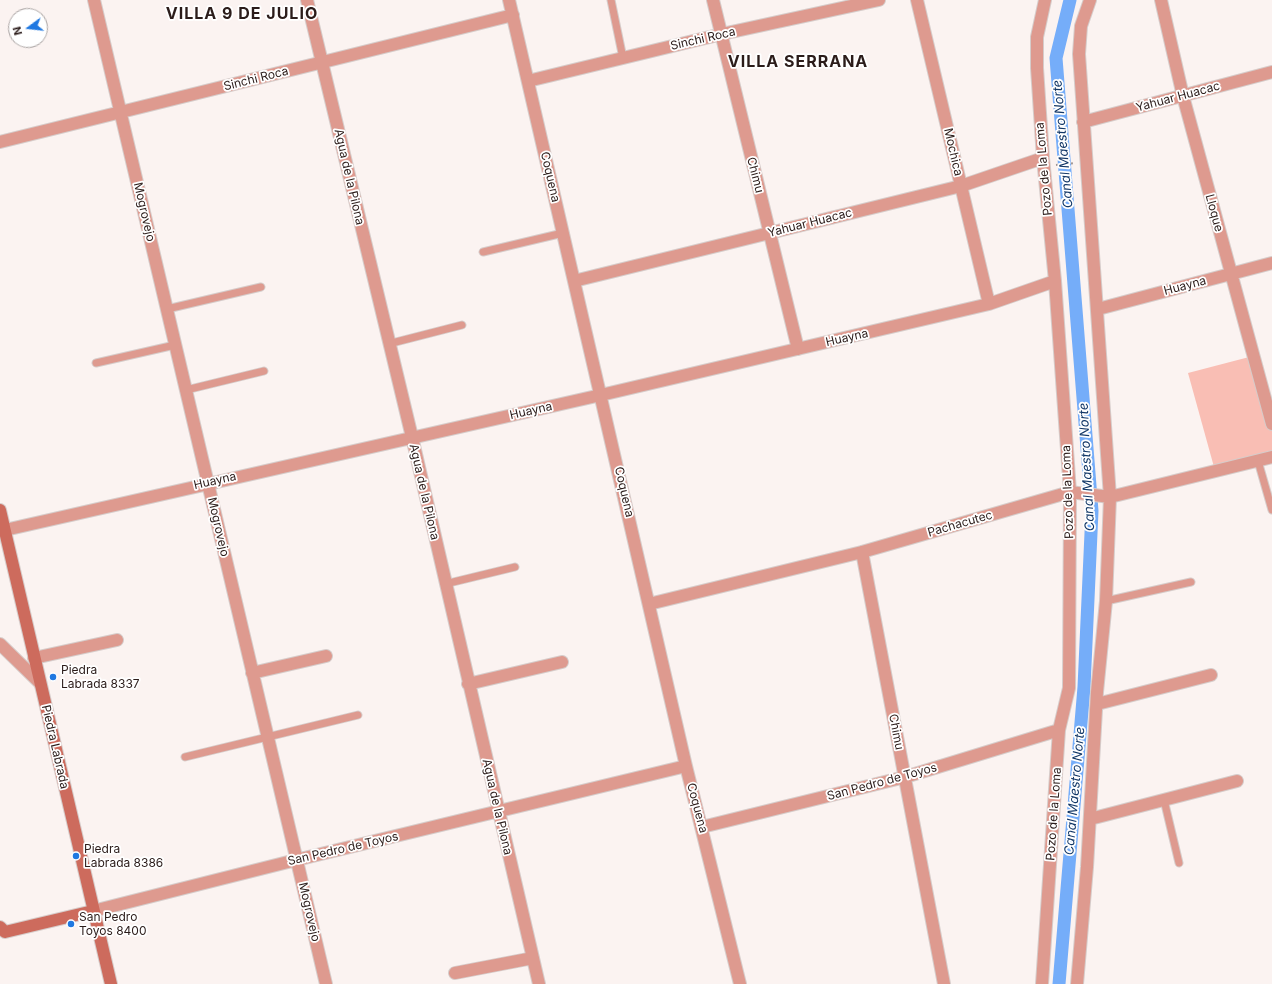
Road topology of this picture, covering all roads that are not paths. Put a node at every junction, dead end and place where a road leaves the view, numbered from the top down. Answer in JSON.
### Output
{"nodes":[{"id":1,"x":94,"y":0,"type":"edge"},
{"id":2,"x":307,"y":0,"type":"edge"},
{"id":3,"x":509,"y":0,"type":"edge"},
{"id":4,"x":611,"y":0,"type":"edge"},
{"id":5,"x":713,"y":0,"type":"edge"},
{"id":6,"x":879,"y":0,"type":"edge"},
{"id":7,"x":917,"y":0,"type":"edge"},
{"id":8,"x":1045,"y":0,"type":"edge"},
{"id":9,"x":1090,"y":0,"type":"edge"},
{"id":10,"x":1161,"y":0,"type":"edge"},
{"id":11,"x":513,"y":15,"type":"junction"},
{"id":12,"x":722,"y":34,"type":"junction"},
{"id":13,"x":623,"y":58,"type":"junction"},
{"id":14,"x":322,"y":62,"type":"junction"},
{"id":15,"x":1272,"y":72,"type":"edge"},
{"id":16,"x":528,"y":81,"type":"junction"},
{"id":17,"x":1183,"y":96,"type":"junction"},
{"id":18,"x":120,"y":112,"type":"junction"},
{"id":19,"x":1083,"y":122,"type":"junction"},
{"id":20,"x":0,"y":142,"type":"edge"},
{"id":21,"x":1047,"y":162,"type":"junction"},
{"id":22,"x":961,"y":186,"type":"junction"},
{"id":23,"x":563,"y":233,"type":"junction"},
{"id":24,"x":770,"y":233,"type":"junction"},
{"id":25,"x":482,"y":252,"type":"dead end"},
{"id":26,"x":1272,"y":263,"type":"edge"},
{"id":27,"x":1231,"y":274,"type":"junction"},
{"id":28,"x":1055,"y":280,"type":"junction"},
{"id":29,"x":574,"y":281,"type":"junction"},
{"id":30,"x":261,"y":287,"type":"dead end"},
{"id":31,"x":989,"y":304,"type":"junction"},
{"id":32,"x":167,"y":309,"type":"junction"},
{"id":33,"x":1098,"y":309,"type":"junction"},
{"id":34,"x":462,"y":325,"type":"dead end"},
{"id":35,"x":388,"y":344,"type":"junction"},
{"id":36,"x":175,"y":345,"type":"junction"},
{"id":37,"x":798,"y":349,"type":"junction"},
{"id":38,"x":96,"y":363,"type":"dead end"},
{"id":39,"x":264,"y":370,"type":"dead end"},
{"id":40,"x":186,"y":390,"type":"junction"},
{"id":41,"x":601,"y":395,"type":"junction"},
{"id":42,"x":1272,"y":424,"type":"edge"},
{"id":43,"x":412,"y":437,"type":"junction"},
{"id":44,"x":1272,"y":457,"type":"edge"},
{"id":45,"x":1258,"y":461,"type":"junction"},
{"id":46,"x":208,"y":483,"type":"junction"},
{"id":47,"x":1070,"y":492,"type":"junction"},
{"id":48,"x":1110,"y":497,"type":"junction"},
{"id":49,"x":0,"y":510,"type":"edge"},
{"id":50,"x":1272,"y":510,"type":"edge"},
{"id":51,"x":5,"y":530,"type":"junction"},
{"id":52,"x":862,"y":552,"type":"junction"},
{"id":53,"x":515,"y":567,"type":"dead end"},
{"id":54,"x":1191,"y":582,"type":"dead end"},
{"id":55,"x":445,"y":584,"type":"junction"},
{"id":56,"x":1106,"y":601,"type":"junction"},
{"id":57,"x":649,"y":604,"type":"junction"},
{"id":58,"x":117,"y":640,"type":"dead end"},
{"id":59,"x":0,"y":644,"type":"edge"},
{"id":60,"x":326,"y":656,"type":"dead end"},
{"id":61,"x":34,"y":658,"type":"junction"},
{"id":62,"x":562,"y":662,"type":"dead end"},
{"id":63,"x":252,"y":672,"type":"junction"},
{"id":64,"x":1211,"y":675,"type":"dead end"},
{"id":65,"x":40,"y":683,"type":"junction"},
{"id":66,"x":468,"y":684,"type":"junction"},
{"id":67,"x":1097,"y":704,"type":"junction"},
{"id":68,"x":358,"y":715,"type":"dead end"},
{"id":69,"x":1059,"y":730,"type":"junction"},
{"id":70,"x":267,"y":736,"type":"junction"},
{"id":71,"x":185,"y":757,"type":"dead end"},
{"id":72,"x":686,"y":766,"type":"junction"},
{"id":73,"x":905,"y":777,"type":"junction"},
{"id":74,"x":1237,"y":781,"type":"dead end"},
{"id":75,"x":1164,"y":800,"type":"junction"},
{"id":76,"x":498,"y":812,"type":"junction"},
{"id":77,"x":1090,"y":819,"type":"junction"},
{"id":78,"x":702,"y":826,"type":"junction"},
{"id":79,"x":296,"y":860,"type":"junction"},
{"id":80,"x":1179,"y":863,"type":"dead end"},
{"id":81,"x":93,"y":912,"type":"junction"},
{"id":82,"x":2,"y":931,"type":"edge"},
{"id":83,"x":533,"y":958,"type":"junction"},
{"id":84,"x":456,"y":973,"type":"dead end"},
{"id":85,"x":111,"y":984,"type":"edge"},
{"id":86,"x":326,"y":984,"type":"edge"},
{"id":87,"x":539,"y":984,"type":"edge"},
{"id":88,"x":740,"y":984,"type":"edge"},
{"id":89,"x":944,"y":984,"type":"edge"},
{"id":90,"x":1042,"y":984,"type":"edge"},
{"id":91,"x":1077,"y":984,"type":"edge"}],
"edges":[{"from":1,"to":18,"type":"street","name":"Mogrovejo"},
{"from":2,"to":14,"type":"street","name":"Agua de la Pilona"},
{"from":3,"to":11,"type":"street","name":"Coquena"},
{"from":4,"to":13,"type":"lane"},
{"from":5,"to":12,"type":"street","name":"Chimu"},
{"from":6,"to":12,"type":"street","name":"Sinchi Roca"},
{"from":7,"to":22,"type":"street","name":"Mochica"},
{"from":8,"to":21,"type":"street","name":"Pozo de la Loma"},
{"from":9,"to":19,"type":"street"},
{"from":10,"to":17,"type":"street","name":"Lloque"},
{"from":11,"to":14,"type":"street","name":"Sinchi Roca"},
{"from":11,"to":16,"type":"street","name":"Coquena"},
{"from":12,"to":13,"type":"street","name":"Sinchi Roca"},
{"from":12,"to":24,"type":"street","name":"Chimu"},
{"from":13,"to":16,"type":"street","name":"Sinchi Roca"},
{"from":14,"to":18,"type":"street","name":"Sinchi Roca"},
{"from":14,"to":35,"type":"street","name":"Agua de la Pilona"},
{"from":15,"to":17,"type":"street","name":"Yahuar Huacac"},
{"from":16,"to":23,"type":"street","name":"Coquena"},
{"from":17,"to":19,"type":"street","name":"Yahuar Huacac"},
{"from":17,"to":27,"type":"street","name":"Lloque"},
{"from":18,"to":20,"type":"street","name":"Sinchi Roca"},
{"from":18,"to":32,"type":"street","name":"Mogrovejo"},
{"from":19,"to":33,"type":"street"},
{"from":21,"to":22,"type":"street","name":"Yahuar Huacac"},
{"from":21,"to":28,"type":"street","name":"Pozo de la Loma"},
{"from":22,"to":24,"type":"street","name":"Yahuar Huacac"},
{"from":22,"to":31,"type":"street","name":"Mochica"},
{"from":23,"to":25,"type":"lane"},
{"from":23,"to":29,"type":"street","name":"Coquena"},
{"from":24,"to":29,"type":"street","name":"Yahuar Huacac"},
{"from":24,"to":37,"type":"street","name":"Chimu"},
{"from":26,"to":27,"type":"street","name":"Huayna"},
{"from":27,"to":33,"type":"street","name":"Huayna"},
{"from":27,"to":42,"type":"street","name":"Lloque"},
{"from":28,"to":31,"type":"street","name":"Huayna"},
{"from":28,"to":47,"type":"street","name":"Pozo de la Loma"},
{"from":29,"to":41,"type":"street","name":"Coquena"},
{"from":30,"to":32,"type":"lane"},
{"from":31,"to":37,"type":"street","name":"Huayna"},
{"from":32,"to":36,"type":"street","name":"Mogrovejo"},
{"from":33,"to":48,"type":"street"},
{"from":34,"to":35,"type":"lane"},
{"from":35,"to":43,"type":"street","name":"Agua de la Pilona"},
{"from":36,"to":38,"type":"lane"},
{"from":36,"to":40,"type":"street","name":"Mogrovejo"},
{"from":37,"to":41,"type":"street","name":"Huayna"},
{"from":39,"to":40,"type":"lane"},
{"from":40,"to":46,"type":"street","name":"Mogrovejo"},
{"from":41,"to":43,"type":"street","name":"Huayna"},
{"from":41,"to":57,"type":"street","name":"Coquena"},
{"from":43,"to":46,"type":"street","name":"Huayna"},
{"from":43,"to":55,"type":"street","name":"Agua de la Pilona"},
{"from":44,"to":45,"type":"street","name":"Pachacutec"},
{"from":45,"to":48,"type":"street","name":"Pachacutec"},
{"from":45,"to":50,"type":"lane"},
{"from":46,"to":51,"type":"street","name":"Huayna"},
{"from":46,"to":63,"type":"street","name":"Mogrovejo"},
{"from":47,"to":48,"type":"street","name":"Pachacutec"},
{"from":47,"to":52,"type":"street","name":"Pachacutec"},
{"from":47,"to":69,"type":"street","name":"Pozo de la Loma"},
{"from":48,"to":56,"type":"street"},
{"from":49,"to":51,"type":"main road","name":"Piedra Labrada"},
{"from":51,"to":61,"type":"main road","name":"Piedra Labrada"},
{"from":52,"to":57,"type":"street","name":"Pachacutec"},
{"from":52,"to":73,"type":"street","name":"Chimu"},
{"from":53,"to":55,"type":"lane"},
{"from":54,"to":56,"type":"lane"},
{"from":55,"to":66,"type":"street","name":"Agua de la Pilona"},
{"from":56,"to":67,"type":"street"},
{"from":57,"to":72,"type":"street","name":"Coquena"},
{"from":58,"to":61,"type":"street"},
{"from":59,"to":65,"type":"street"},
{"from":60,"to":63,"type":"street"},
{"from":61,"to":65,"type":"main road","name":"Piedra Labrada"},
{"from":62,"to":66,"type":"street"},
{"from":63,"to":70,"type":"street","name":"Mogrovejo"},
{"from":64,"to":67,"type":"street"},
{"from":65,"to":81,"type":"main road","name":"Piedra Labrada"},
{"from":66,"to":76,"type":"street","name":"Agua de la Pilona"},
{"from":67,"to":77,"type":"street"},
{"from":68,"to":70,"type":"lane"},
{"from":69,"to":73,"type":"street","name":"San Pedro de Toyos"},
{"from":69,"to":90,"type":"street","name":"Pozo de la Loma"},
{"from":70,"to":71,"type":"lane"},
{"from":70,"to":79,"type":"street","name":"Mogrovejo"},
{"from":72,"to":76,"type":"street","name":"San Pedro de Toyos"},
{"from":72,"to":78,"type":"street","name":"Coquena"},
{"from":73,"to":78,"type":"street","name":"San Pedro de Toyos"},
{"from":73,"to":89,"type":"street","name":"Chimu"},
{"from":74,"to":75,"type":"street"},
{"from":75,"to":77,"type":"street"},
{"from":75,"to":80,"type":"lane"},
{"from":76,"to":79,"type":"street","name":"San Pedro de Toyos"},
{"from":76,"to":83,"type":"street","name":"Agua de la Pilona"},
{"from":77,"to":91,"type":"street"},
{"from":78,"to":88,"type":"street","name":"Coquena"},
{"from":79,"to":81,"type":"street","name":"San Pedro de Toyos"},
{"from":79,"to":86,"type":"street","name":"Mogrovejo"},
{"from":81,"to":82,"type":"main road","name":"San Pedro de Toyos"},
{"from":81,"to":85,"type":"main road","name":"Piedra Labrada"},
{"from":83,"to":84,"type":"street"},
{"from":83,"to":87,"type":"street","name":"Agua de la Pilona"}]}
